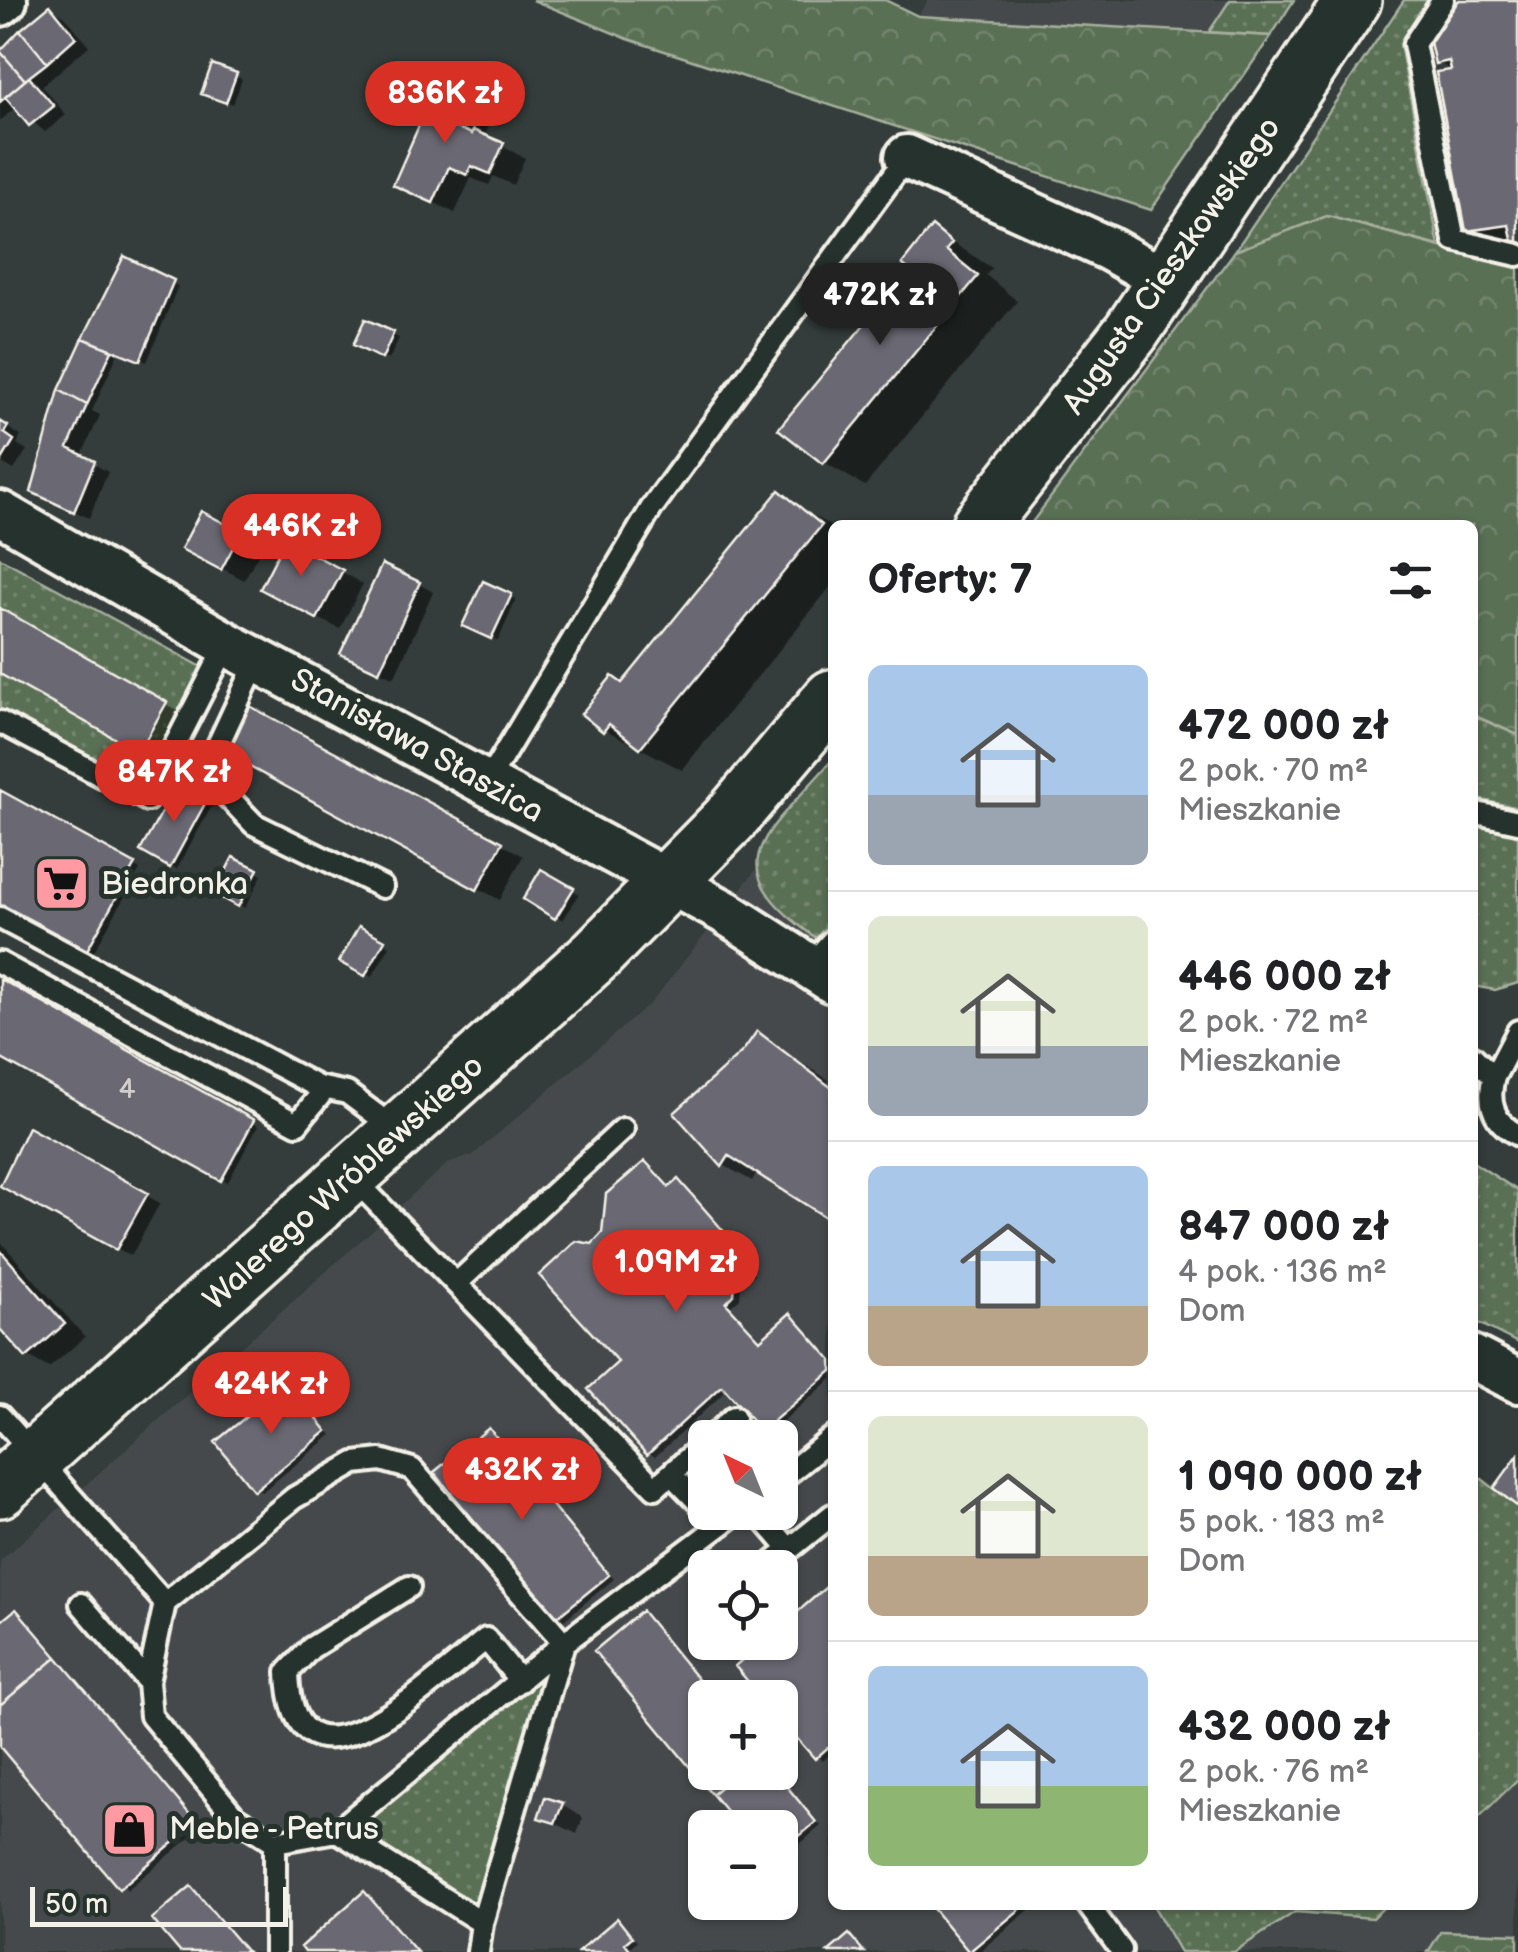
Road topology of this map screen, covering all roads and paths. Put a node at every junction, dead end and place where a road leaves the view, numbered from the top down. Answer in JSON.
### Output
{"nodes":[{"id":1,"x":1354,"y":0,"type":"edge"},
{"id":2,"x":1443,"y":0,"type":"edge"},
{"id":3,"x":907,"y":157,"type":"joint"},
{"id":4,"x":1518,"y":255,"type":"edge"},
{"id":5,"x":1166,"y":281,"type":"junction"},
{"id":6,"x":0,"y":513,"type":"edge"},
{"id":7,"x":984,"y":520,"type":"edge"},
{"id":8,"x":243,"y":651,"type":"junction"},
{"id":9,"x":828,"y":703,"type":"edge"},
{"id":10,"x":0,"y":722,"type":"edge"},
{"id":11,"x":486,"y":784,"type":"junction"},
{"id":12,"x":1478,"y":813,"type":"edge"},
{"id":13,"x":1518,"y":822,"type":"edge"},
{"id":14,"x":668,"y":882,"type":"junction"},
{"id":15,"x":382,"y":888,"type":"dead end"},
{"id":16,"x":0,"y":918,"type":"edge"},
{"id":17,"x":0,"y":963,"type":"edge"},
{"id":18,"x":825,"y":963,"type":"edge"},
{"id":19,"x":1518,"y":1031,"type":"edge"},
{"id":20,"x":1478,"y":1062,"type":"edge"},
{"id":21,"x":1494,"y":1077,"type":"junction"},
{"id":22,"x":325,"y":1089,"type":"junction"},
{"id":23,"x":623,"y":1129,"type":"dead end"},
{"id":24,"x":400,"y":1133,"type":"junction"},
{"id":25,"x":1518,"y":1135,"type":"edge"},
{"id":26,"x":352,"y":1177,"type":"junction"},
{"id":27,"x":456,"y":1284,"type":"junction"},
{"id":28,"x":1478,"y":1360,"type":"edge"},
{"id":29,"x":1518,"y":1380,"type":"edge"},
{"id":30,"x":0,"y":1416,"type":"edge"},
{"id":31,"x":734,"y":1417,"type":"dead end"},
{"id":32,"x":731,"y":1420,"type":"edge"},
{"id":33,"x":828,"y":1441,"type":"edge"},
{"id":34,"x":688,"y":1458,"type":"edge"},
{"id":35,"x":798,"y":1465,"type":"edge"},
{"id":36,"x":18,"y":1473,"type":"edge"},
{"id":37,"x":671,"y":1474,"type":"junction"},
{"id":38,"x":688,"y":1492,"type":"edge"},
{"id":39,"x":828,"y":1518,"type":"edge"},
{"id":40,"x":695,"y":1530,"type":"edge"},
{"id":41,"x":773,"y":1530,"type":"edge"},
{"id":42,"x":789,"y":1549,"type":"joint"},
{"id":43,"x":409,"y":1587,"type":"dead end"},
{"id":44,"x":165,"y":1603,"type":"junction"},
{"id":45,"x":81,"y":1604,"type":"dead end"},
{"id":46,"x":564,"y":1643,"type":"junction"},
{"id":47,"x":520,"y":1681,"type":"junction"},
{"id":48,"x":148,"y":1682,"type":"junction"},
{"id":49,"x":336,"y":1832,"type":"junction"},
{"id":50,"x":275,"y":1842,"type":"junction"},
{"id":51,"x":1092,"y":1910,"type":"edge"},
{"id":52,"x":482,"y":1922,"type":"junction"},
{"id":53,"x":1120,"y":1950,"type":"edge"},
{"id":54,"x":275,"y":1952,"type":"edge"},
{"id":55,"x":478,"y":1952,"type":"edge"}],
"edges":[{"from":1,"to":5,"type":"main road","name":"Augusta Cieszkowskiego"},
{"from":2,"to":4,"type":"lane"},
{"from":3,"to":5,"type":"street"},
{"from":3,"to":11,"type":"lane"},
{"from":5,"to":7,"type":"main road","name":"Augusta Cieszkowskiego"},
{"from":6,"to":8,"type":"street","name":"Stanisława Staszica"},
{"from":8,"to":10,"type":"lane"},
{"from":8,"to":11,"type":"street","name":"Stanisława Staszica"},
{"from":8,"to":15,"type":"lane"},
{"from":9,"to":14,"type":"main road"},
{"from":11,"to":14,"type":"street","name":"Stanisława Staszica"},
{"from":12,"to":13,"type":"lane"},
{"from":14,"to":18,"type":"street","name":"Stanisława Staszica"},
{"from":14,"to":24,"type":"main road","name":"Walerego Wróblewskiego"},
{"from":16,"to":22,"type":"lane"},
{"from":17,"to":22,"type":"lane"},
{"from":19,"to":21,"type":"lane"},
{"from":20,"to":21,"type":"lane"},
{"from":21,"to":25,"type":"lane"},
{"from":22,"to":24,"type":"lane"},
{"from":23,"to":27,"type":"lane"},
{"from":24,"to":26,"type":"main road","name":"Walerego Wróblewskiego"},
{"from":26,"to":27,"type":"lane"},
{"from":26,"to":36,"type":"main road","name":"Walerego Wróblewskiego"},
{"from":27,"to":37,"type":"lane"},
{"from":28,"to":29,"type":"street"},
{"from":30,"to":36,"type":"lane"},
{"from":31,"to":32,"type":"lane"},
{"from":33,"to":35,"type":"lane"},
{"from":34,"to":37,"type":"lane"},
{"from":36,"to":44,"type":"lane"},
{"from":37,"to":38,"type":"lane"},
{"from":39,"to":42,"type":"lane"},
{"from":40,"to":46,"type":"lane"},
{"from":41,"to":42,"type":"lane"},
{"from":43,"to":47,"type":"lane"},
{"from":44,"to":46,"type":"lane"},
{"from":44,"to":48,"type":"lane"},
{"from":45,"to":48,"type":"lane"},
{"from":46,"to":47,"type":"lane"},
{"from":46,"to":52,"type":"lane"},
{"from":47,"to":49,"type":"lane"},
{"from":48,"to":50,"type":"lane"},
{"from":49,"to":50,"type":"lane"},
{"from":49,"to":52,"type":"lane"},
{"from":50,"to":54,"type":"lane"},
{"from":51,"to":53,"type":"lane"},
{"from":52,"to":55,"type":"lane"}]}
